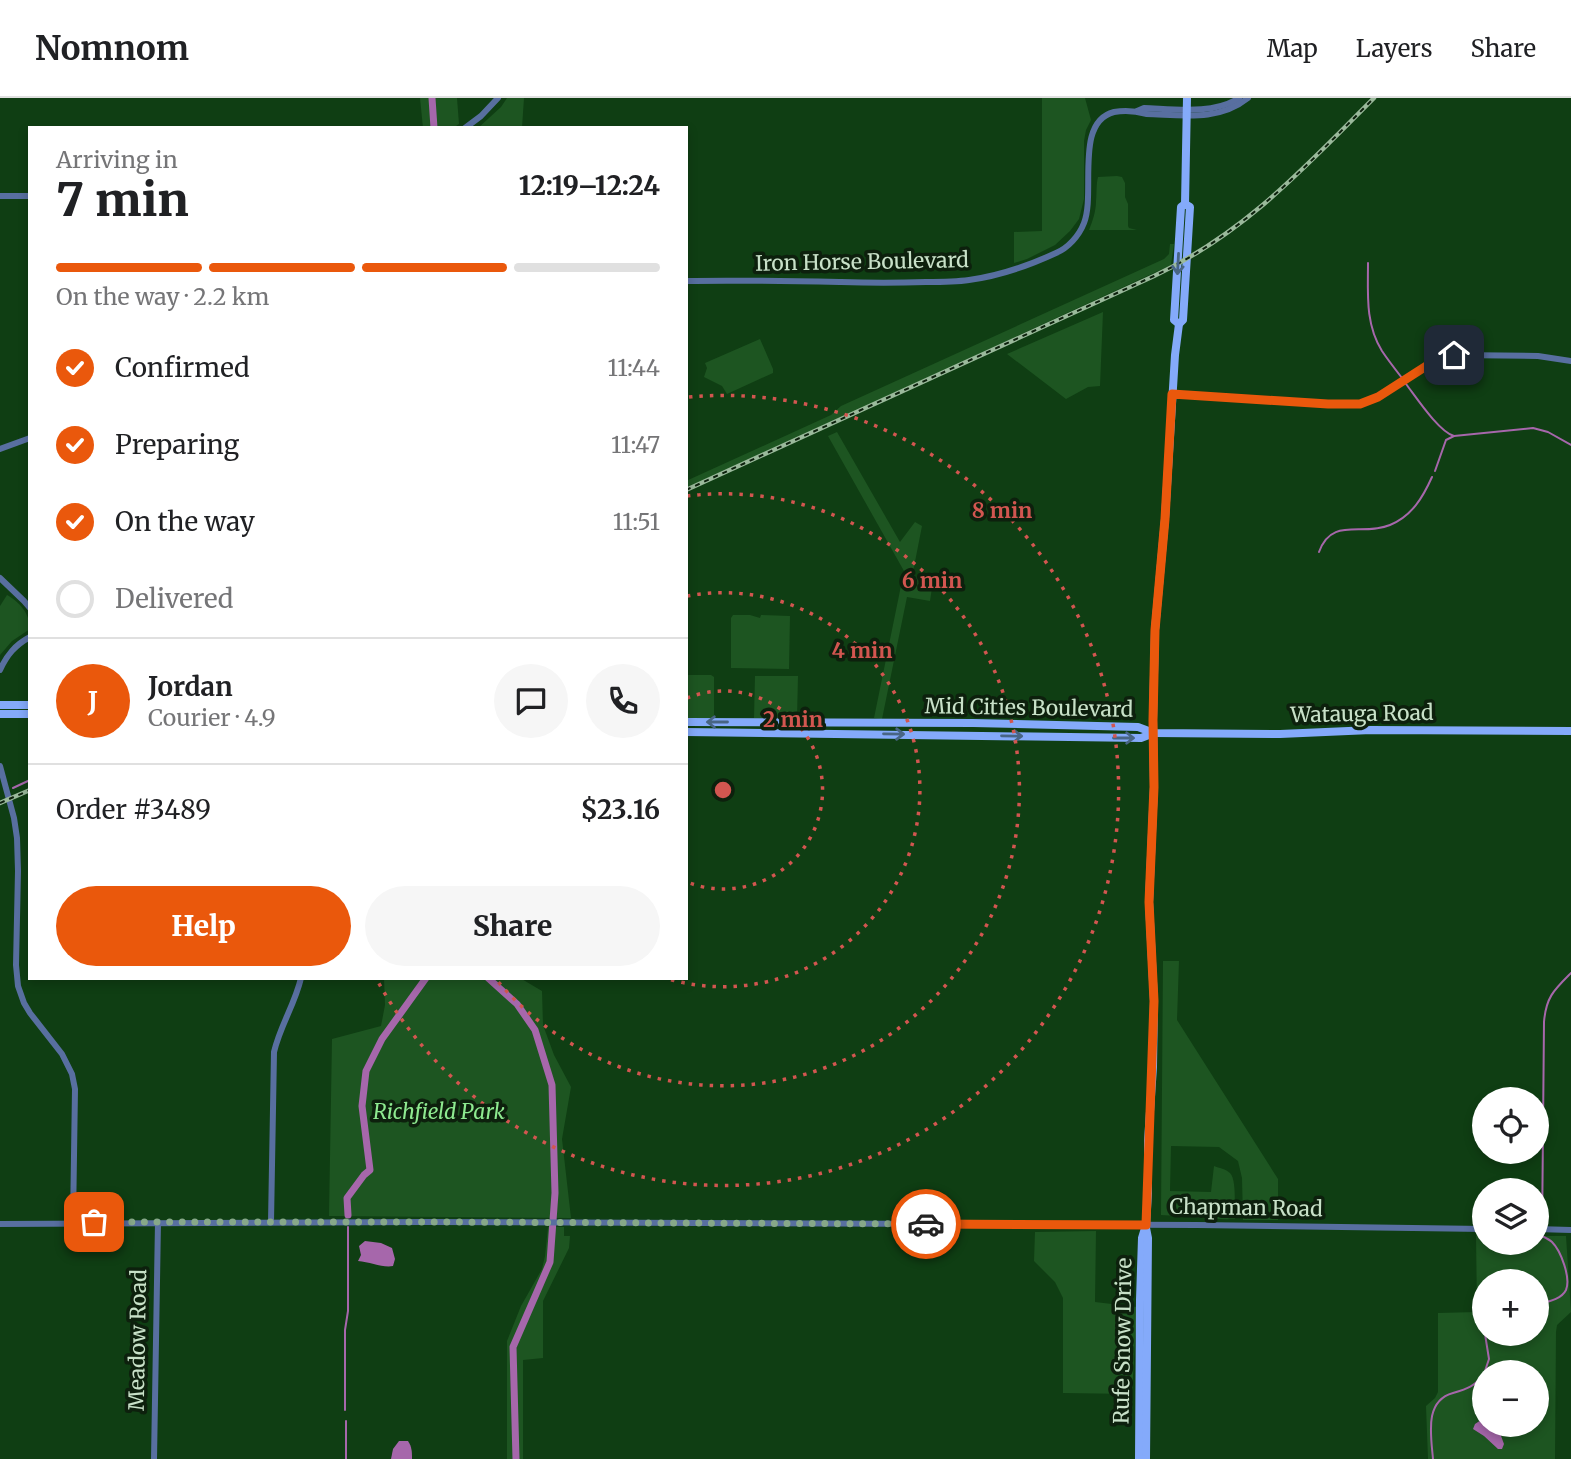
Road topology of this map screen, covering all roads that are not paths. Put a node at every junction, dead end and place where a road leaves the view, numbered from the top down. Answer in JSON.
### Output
{"nodes":[{"id":1,"x":498,"y":98,"type":"edge"},
{"id":2,"x":1187,"y":98,"type":"edge"},
{"id":3,"x":1240,"y":98,"type":"edge"},
{"id":4,"x":1248,"y":98,"type":"edge"},
{"id":5,"x":1187,"y":112,"type":"junction"},
{"id":6,"x":468,"y":126,"type":"edge"},
{"id":7,"x":0,"y":196,"type":"edge"},
{"id":8,"x":28,"y":196,"type":"edge"},
{"id":9,"x":688,"y":281,"type":"edge"},
{"id":10,"x":1571,"y":361,"type":"edge"},
{"id":11,"x":1172,"y":394,"type":"junction"},
{"id":12,"x":28,"y":439,"type":"edge"},
{"id":13,"x":0,"y":449,"type":"edge"},
{"id":14,"x":0,"y":578,"type":"edge"},
{"id":15,"x":28,"y":606,"type":"edge"},
{"id":16,"x":28,"y":638,"type":"edge"},
{"id":17,"x":0,"y":670,"type":"edge"},
{"id":18,"x":0,"y":705,"type":"edge"},
{"id":19,"x":28,"y":705,"type":"edge"},
{"id":20,"x":0,"y":714,"type":"edge"},
{"id":21,"x":28,"y":714,"type":"edge"},
{"id":22,"x":688,"y":722,"type":"edge"},
{"id":23,"x":851,"y":722,"type":"junction"},
{"id":24,"x":1571,"y":731,"type":"edge"},
{"id":25,"x":688,"y":732,"type":"edge"},
{"id":26,"x":852,"y":733,"type":"junction"},
{"id":27,"x":1154,"y":733,"type":"junction"},
{"id":28,"x":0,"y":766,"type":"edge"},
{"id":29,"x":301,"y":980,"type":"edge"},
{"id":30,"x":73,"y":1222,"type":"junction"},
{"id":31,"x":158,"y":1222,"type":"junction"},
{"id":32,"x":271,"y":1222,"type":"junction"},
{"id":33,"x":0,"y":1223,"type":"edge"},
{"id":34,"x":1146,"y":1225,"type":"junction"},
{"id":35,"x":1472,"y":1229,"type":"edge"},
{"id":36,"x":1549,"y":1229,"type":"edge"},
{"id":37,"x":1571,"y":1230,"type":"edge"},
{"id":38,"x":154,"y":1459,"type":"edge"},
{"id":39,"x":1139,"y":1459,"type":"edge"},
{"id":40,"x":1146,"y":1459,"type":"edge"}],
"edges":[{"from":1,"to":6,"type":"street"},
{"from":2,"to":5,"type":"main road","name":"Rufe Snow Drive"},
{"from":3,"to":5,"type":"street","name":"Iron Horse Boulevard"},
{"from":4,"to":5,"type":"street","name":"Iron Horse Boulevard"},
{"from":5,"to":9,"type":"street","name":"Iron Horse Boulevard"},
{"from":5,"to":11,"type":"main road","name":"Rufe Snow Drive"},
{"from":7,"to":8,"type":"street"},
{"from":10,"to":11,"type":"street"},
{"from":11,"to":27,"type":"main road","name":"Rufe Snow Drive"},
{"from":12,"to":13,"type":"street"},
{"from":14,"to":15,"type":"street"},
{"from":16,"to":17,"type":"street"},
{"from":18,"to":19,"type":"main road"},
{"from":20,"to":21,"type":"main road"},
{"from":23,"to":22,"type":"main road","name":"Mid Cities Boulevard","one_way":true},
{"from":23,"to":26,"type":"main road"},
{"from":23,"to":27,"type":"main road","name":"Mid Cities Boulevard"},
{"from":24,"to":27,"type":"main road","name":"Watauga Road"},
{"from":25,"to":26,"type":"main road","name":"Mid Cities Boulevard"},
{"from":26,"to":27,"type":"main road","name":"Mid Cities Boulevard","one_way":true},
{"from":27,"to":34,"type":"main road","name":"Rufe Snow Drive"},
{"from":28,"to":30,"type":"street"},
{"from":29,"to":32,"type":"street"},
{"from":30,"to":31,"type":"street","name":"Chapman Road"},
{"from":30,"to":33,"type":"street","name":"Chapman Road"},
{"from":31,"to":32,"type":"street","name":"Chapman Road"},
{"from":31,"to":38,"type":"street","name":"Meadow Road"},
{"from":32,"to":34,"type":"street","name":"Chapman Road"},
{"from":34,"to":35,"type":"street","name":"Chapman Road"},
{"from":34,"to":39,"type":"main road","name":"Rufe Snow Drive"},
{"from":34,"to":40,"type":"main road","name":"Rufe Snow Drive"},
{"from":36,"to":37,"type":"street"}]}
